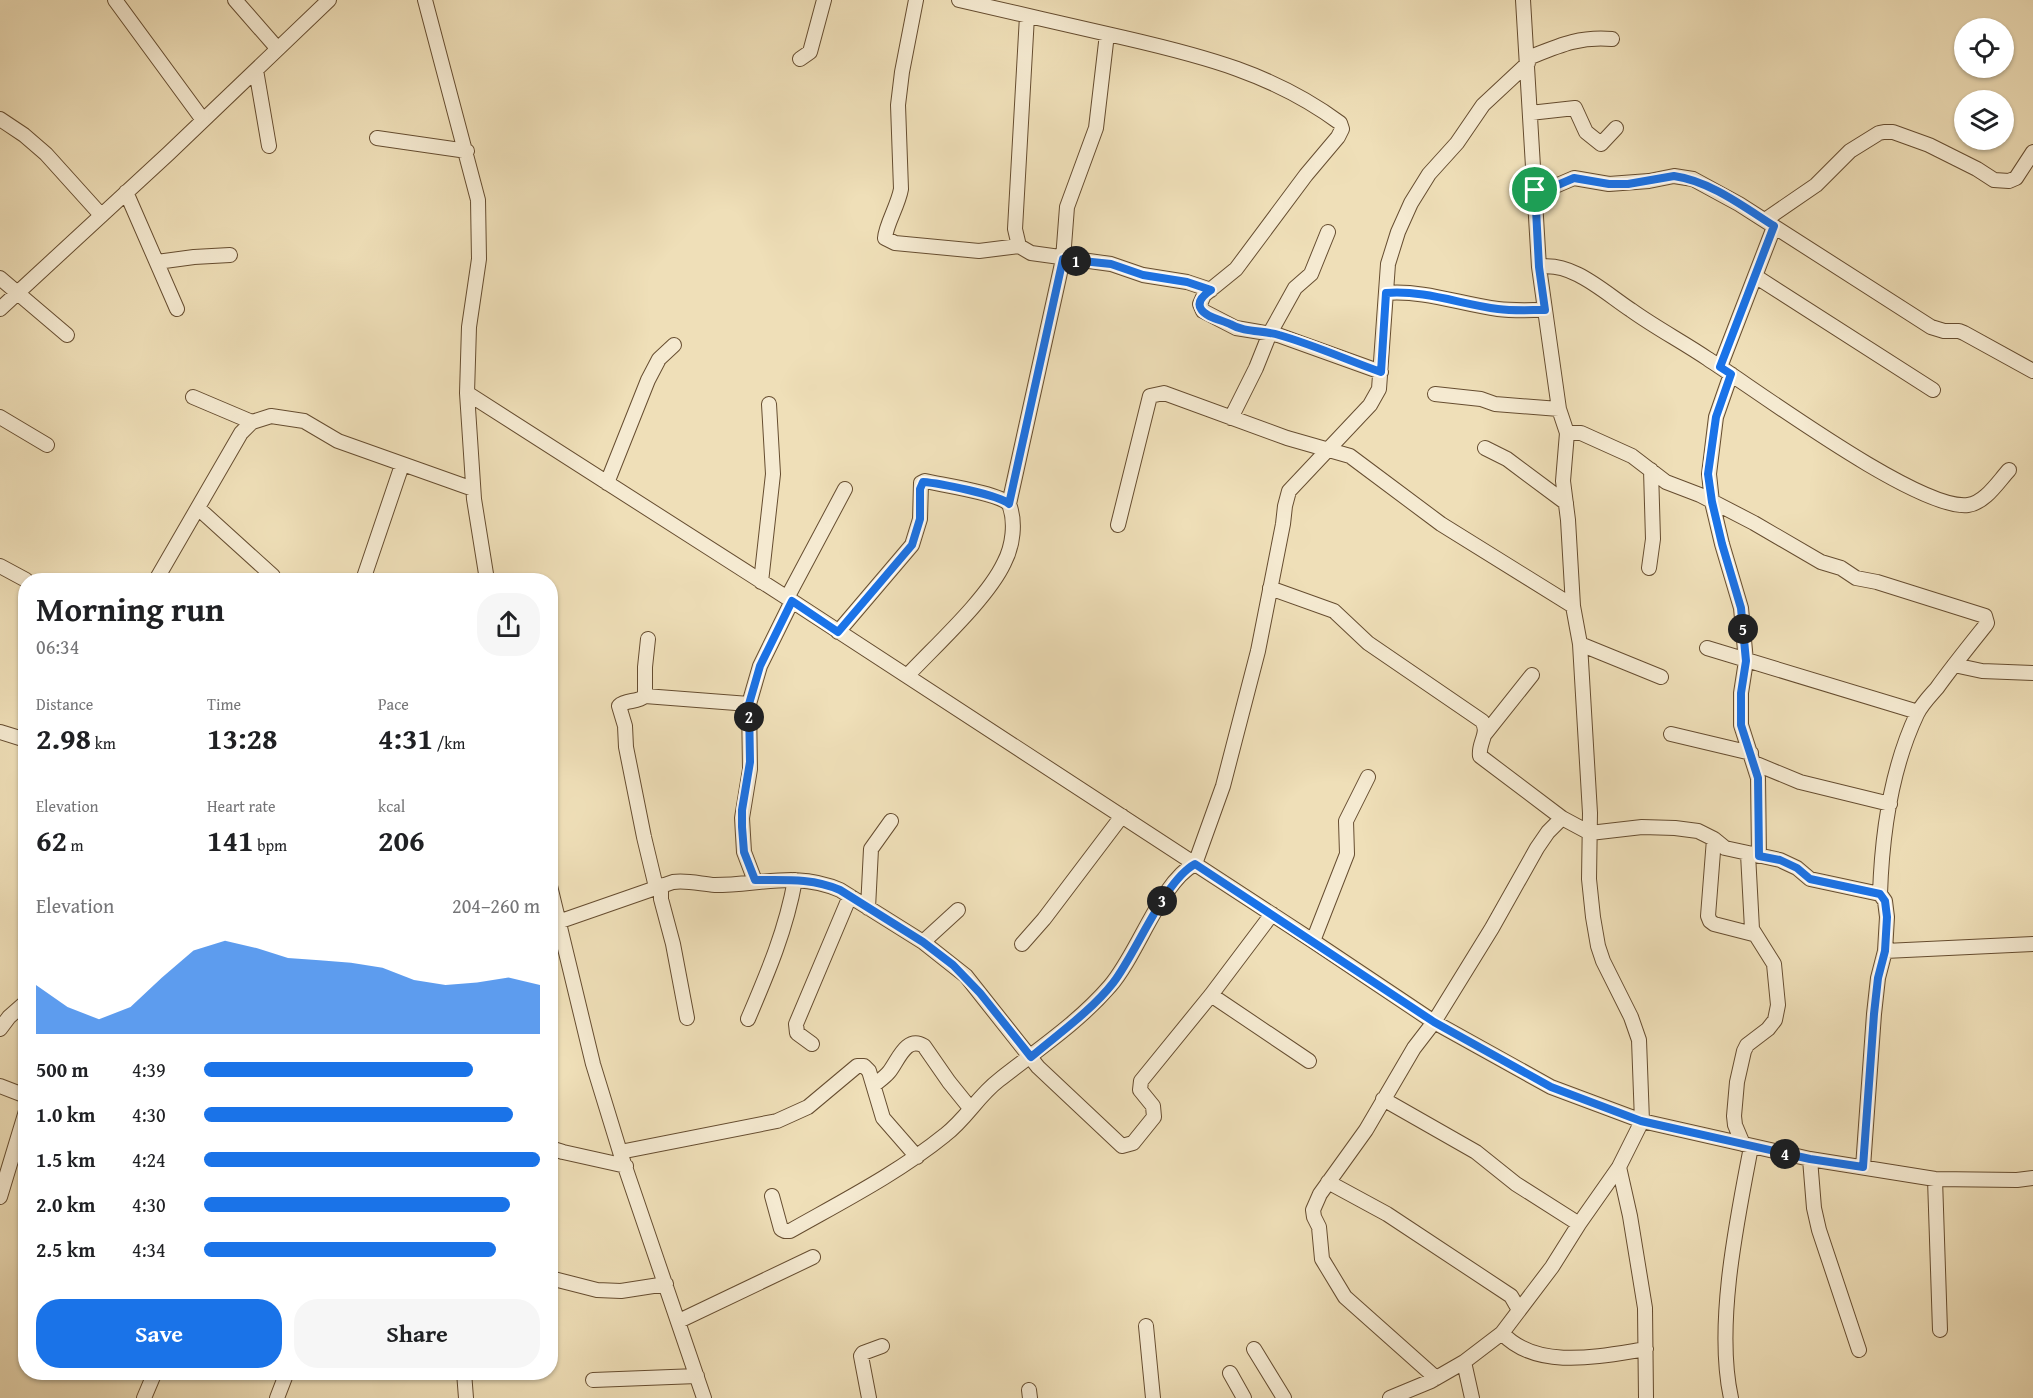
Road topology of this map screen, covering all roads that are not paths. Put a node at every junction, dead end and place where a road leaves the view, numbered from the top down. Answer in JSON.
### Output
{"nodes":[{"id":1,"x":115,"y":0,"type":"edge"},
{"id":2,"x":236,"y":0,"type":"edge"},
{"id":3,"x":329,"y":0,"type":"edge"},
{"id":4,"x":425,"y":0,"type":"edge"},
{"id":5,"x":824,"y":0,"type":"edge"},
{"id":6,"x":916,"y":0,"type":"edge"},
{"id":7,"x":959,"y":0,"type":"edge"},
{"id":8,"x":1523,"y":0,"type":"edge"},
{"id":9,"x":1027,"y":16,"type":"junction"},
{"id":10,"x":1107,"y":34,"type":"junction"},
{"id":11,"x":1612,"y":39,"type":"dead end"},
{"id":12,"x":278,"y":48,"type":"junction"},
{"id":13,"x":800,"y":59,"type":"dead end"},
{"id":14,"x":1528,"y":60,"type":"junction"},
{"id":15,"x":256,"y":70,"type":"junction"},
{"id":16,"x":1530,"y":113,"type":"junction"},
{"id":17,"x":0,"y":119,"type":"edge"},
{"id":18,"x":203,"y":120,"type":"junction"},
{"id":19,"x":1616,"y":128,"type":"dead end"},
{"id":20,"x":377,"y":138,"type":"dead end"},
{"id":21,"x":269,"y":146,"type":"dead end"},
{"id":22,"x":466,"y":151,"type":"junction"},
{"id":23,"x":2033,"y":152,"type":"edge"},
{"id":24,"x":1535,"y":190,"type":"junction"},
{"id":25,"x":126,"y":192,"type":"junction"},
{"id":26,"x":101,"y":215,"type":"junction"},
{"id":27,"x":1769,"y":223,"type":"junction"},
{"id":28,"x":1328,"y":232,"type":"dead end"},
{"id":29,"x":1019,"y":246,"type":"junction"},
{"id":30,"x":230,"y":255,"type":"dead end"},
{"id":31,"x":1063,"y":259,"type":"junction"},
{"id":32,"x":157,"y":262,"type":"junction"},
{"id":33,"x":1539,"y":267,"type":"junction"},
{"id":34,"x":1755,"y":276,"type":"junction"},
{"id":35,"x":0,"y":278,"type":"edge"},
{"id":36,"x":1211,"y":290,"type":"junction"},
{"id":37,"x":17,"y":293,"type":"junction"},
{"id":38,"x":1386,"y":293,"type":"junction"},
{"id":39,"x":2,"y":304,"type":"edge"},
{"id":40,"x":177,"y":309,"type":"dead end"},
{"id":41,"x":1545,"y":310,"type":"junction"},
{"id":42,"x":1270,"y":333,"type":"junction"},
{"id":43,"x":67,"y":335,"type":"dead end"},
{"id":44,"x":674,"y":345,"type":"dead end"},
{"id":45,"x":1726,"y":371,"type":"junction"},
{"id":46,"x":2033,"y":371,"type":"edge"},
{"id":47,"x":1381,"y":372,"type":"junction"},
{"id":48,"x":1933,"y":390,"type":"dead end"},
{"id":49,"x":467,"y":393,"type":"junction"},
{"id":50,"x":1435,"y":394,"type":"dead end"},
{"id":51,"x":193,"y":397,"type":"dead end"},
{"id":52,"x":769,"y":404,"type":"dead end"},
{"id":53,"x":1559,"y":409,"type":"junction"},
{"id":54,"x":0,"y":417,"type":"edge"},
{"id":55,"x":1231,"y":418,"type":"junction"},
{"id":56,"x":252,"y":422,"type":"junction"},
{"id":57,"x":1567,"y":433,"type":"junction"},
{"id":58,"x":1343,"y":434,"type":"junction"},
{"id":59,"x":47,"y":445,"type":"dead end"},
{"id":60,"x":1485,"y":448,"type":"dead end"},
{"id":61,"x":1327,"y":450,"type":"junction"},
{"id":62,"x":1350,"y":456,"type":"junction"},
{"id":63,"x":402,"y":465,"type":"junction"},
{"id":64,"x":1651,"y":470,"type":"junction"},
{"id":65,"x":2009,"y":470,"type":"dead end"},
{"id":66,"x":607,"y":483,"type":"junction"},
{"id":67,"x":473,"y":489,"type":"junction"},
{"id":68,"x":845,"y":489,"type":"dead end"},
{"id":69,"x":1712,"y":502,"type":"junction"},
{"id":70,"x":1566,"y":503,"type":"junction"},
{"id":71,"x":1009,"y":504,"type":"junction"},
{"id":72,"x":198,"y":508,"type":"junction"},
{"id":73,"x":1118,"y":525,"type":"dead end"},
{"id":74,"x":0,"y":566,"type":"edge"},
{"id":75,"x":1649,"y":568,"type":"dead end"},
{"id":76,"x":160,"y":573,"type":"edge"},
{"id":77,"x":270,"y":573,"type":"edge"},
{"id":78,"x":365,"y":573,"type":"edge"},
{"id":79,"x":486,"y":573,"type":"edge"},
{"id":80,"x":18,"y":576,"type":"edge"},
{"id":81,"x":761,"y":582,"type":"junction"},
{"id":82,"x":1270,"y":588,"type":"junction"},
{"id":83,"x":789,"y":600,"type":"junction"},
{"id":84,"x":1573,"y":606,"type":"junction"},
{"id":85,"x":838,"y":632,"type":"junction"},
{"id":86,"x":648,"y":639,"type":"dead end"},
{"id":87,"x":1581,"y":644,"type":"junction"},
{"id":88,"x":1707,"y":648,"type":"dead end"},
{"id":89,"x":1746,"y":661,"type":"junction"},
{"id":90,"x":1954,"y":664,"type":"junction"},
{"id":91,"x":2033,"y":673,"type":"edge"},
{"id":92,"x":1532,"y":675,"type":"dead end"},
{"id":93,"x":907,"y":676,"type":"junction"},
{"id":94,"x":1662,"y":677,"type":"dead end"},
{"id":95,"x":645,"y":696,"type":"junction"},
{"id":96,"x":749,"y":704,"type":"junction"},
{"id":97,"x":1918,"y":712,"type":"junction"},
{"id":98,"x":0,"y":732,"type":"edge"},
{"id":99,"x":1485,"y":734,"type":"junction"},
{"id":100,"x":1671,"y":734,"type":"dead end"},
{"id":101,"x":18,"y":738,"type":"edge"},
{"id":102,"x":1752,"y":758,"type":"junction"},
{"id":103,"x":1368,"y":777,"type":"dead end"},
{"id":104,"x":1890,"y":804,"type":"junction"},
{"id":105,"x":1122,"y":816,"type":"junction"},
{"id":106,"x":1562,"y":818,"type":"junction"},
{"id":107,"x":891,"y":821,"type":"dead end"},
{"id":108,"x":1590,"y":833,"type":"junction"},
{"id":109,"x":1714,"y":839,"type":"junction"},
{"id":110,"x":1754,"y":855,"type":"junction"},
{"id":111,"x":1195,"y":864,"type":"junction"},
{"id":112,"x":755,"y":880,"type":"junction"},
{"id":113,"x":795,"y":880,"type":"junction"},
{"id":114,"x":657,"y":890,"type":"junction"},
{"id":115,"x":1880,"y":894,"type":"junction"},
{"id":116,"x":850,"y":896,"type":"junction"},
{"id":117,"x":868,"y":908,"type":"junction"},
{"id":118,"x":958,"y":910,"type":"dead end"},
{"id":119,"x":1272,"y":914,"type":"junction"},
{"id":120,"x":558,"y":921,"type":"joint"},
{"id":121,"x":1753,"y":934,"type":"junction"},
{"id":122,"x":1313,"y":941,"type":"junction"},
{"id":123,"x":923,"y":942,"type":"junction"},
{"id":124,"x":1022,"y":944,"type":"dead end"},
{"id":125,"x":2033,"y":944,"type":"edge"},
{"id":126,"x":1885,"y":951,"type":"junction"},
{"id":127,"x":1211,"y":995,"type":"junction"},
{"id":128,"x":18,"y":1009,"type":"edge"},
{"id":129,"x":687,"y":1018,"type":"dead end"},
{"id":130,"x":748,"y":1019,"type":"dead end"},
{"id":131,"x":1434,"y":1022,"type":"junction"},
{"id":132,"x":0,"y":1029,"type":"edge"},
{"id":133,"x":812,"y":1044,"type":"dead end"},
{"id":134,"x":1031,"y":1057,"type":"junction"},
{"id":135,"x":1309,"y":1061,"type":"dead end"},
{"id":136,"x":874,"y":1085,"type":"junction"},
{"id":137,"x":0,"y":1086,"type":"edge"},
{"id":138,"x":18,"y":1093,"type":"edge"},
{"id":139,"x":1383,"y":1100,"type":"junction"},
{"id":140,"x":970,"y":1108,"type":"junction"},
{"id":141,"x":1641,"y":1121,"type":"junction"},
{"id":142,"x":18,"y":1137,"type":"edge"},
{"id":143,"x":1747,"y":1146,"type":"junction"},
{"id":144,"x":558,"y":1150,"type":"edge"},
{"id":145,"x":620,"y":1152,"type":"junction"},
{"id":146,"x":917,"y":1158,"type":"junction"},
{"id":147,"x":1810,"y":1159,"type":"junction"},
{"id":148,"x":626,"y":1167,"type":"junction"},
{"id":149,"x":1619,"y":1167,"type":"junction"},
{"id":150,"x":1863,"y":1167,"type":"junction"},
{"id":151,"x":2033,"y":1178,"type":"edge"},
{"id":152,"x":1935,"y":1179,"type":"junction"},
{"id":153,"x":1328,"y":1182,"type":"junction"},
{"id":154,"x":772,"y":1196,"type":"dead end"},
{"id":155,"x":0,"y":1197,"type":"edge"},
{"id":156,"x":1579,"y":1224,"type":"junction"},
{"id":157,"x":813,"y":1257,"type":"dead end"},
{"id":158,"x":558,"y":1280,"type":"edge"},
{"id":159,"x":666,"y":1284,"type":"junction"},
{"id":160,"x":1511,"y":1296,"type":"junction"},
{"id":161,"x":1530,"y":1296,"type":"junction"},
{"id":162,"x":1519,"y":1310,"type":"junction"},
{"id":163,"x":679,"y":1321,"type":"junction"},
{"id":164,"x":1146,"y":1326,"type":"dead end"},
{"id":165,"x":1940,"y":1330,"type":"dead end"},
{"id":166,"x":1502,"y":1333,"type":"junction"},
{"id":167,"x":882,"y":1346,"type":"dead end"},
{"id":168,"x":1254,"y":1349,"type":"dead end"},
{"id":169,"x":1646,"y":1349,"type":"junction"},
{"id":170,"x":1859,"y":1350,"type":"dead end"},
{"id":171,"x":1464,"y":1362,"type":"junction"},
{"id":172,"x":1230,"y":1373,"type":"dead end"},
{"id":173,"x":697,"y":1376,"type":"junction"},
{"id":174,"x":1436,"y":1378,"type":"junction"},
{"id":175,"x":152,"y":1380,"type":"edge"},
{"id":176,"x":284,"y":1380,"type":"edge"},
{"id":177,"x":465,"y":1380,"type":"edge"},
{"id":178,"x":592,"y":1380,"type":"dead end"},
{"id":179,"x":144,"y":1398,"type":"edge"},
{"id":180,"x":277,"y":1398,"type":"edge"},
{"id":181,"x":466,"y":1398,"type":"edge"},
{"id":182,"x":704,"y":1398,"type":"edge"},
{"id":183,"x":869,"y":1398,"type":"edge"},
{"id":184,"x":1153,"y":1398,"type":"edge"},
{"id":185,"x":1244,"y":1398,"type":"edge"},
{"id":186,"x":1284,"y":1398,"type":"edge"},
{"id":187,"x":1390,"y":1398,"type":"edge"},
{"id":188,"x":1472,"y":1398,"type":"edge"},
{"id":189,"x":1646,"y":1398,"type":"edge"},
{"id":190,"x":1731,"y":1398,"type":"edge"}],
"edges":[{"from":1,"to":18,"type":"street"},
{"from":2,"to":12,"type":"street"},
{"from":3,"to":12,"type":"street"},
{"from":4,"to":22,"type":"street"},
{"from":5,"to":13,"type":"street"},
{"from":6,"to":29,"type":"street"},
{"from":7,"to":9,"type":"street"},
{"from":8,"to":14,"type":"street"},
{"from":9,"to":10,"type":"street"},
{"from":9,"to":29,"type":"street"},
{"from":10,"to":31,"type":"street"},
{"from":10,"to":36,"type":"street"},
{"from":11,"to":14,"type":"street"},
{"from":12,"to":15,"type":"street"},
{"from":14,"to":16,"type":"street"},
{"from":14,"to":38,"type":"street"},
{"from":15,"to":18,"type":"street"},
{"from":15,"to":21,"type":"street"},
{"from":16,"to":19,"type":"street"},
{"from":16,"to":24,"type":"street"},
{"from":17,"to":26,"type":"street"},
{"from":18,"to":25,"type":"street"},
{"from":20,"to":22,"type":"street"},
{"from":22,"to":49,"type":"street"},
{"from":23,"to":27,"type":"street"},
{"from":24,"to":27,"type":"street"},
{"from":24,"to":33,"type":"street"},
{"from":25,"to":26,"type":"street"},
{"from":25,"to":32,"type":"street"},
{"from":26,"to":37,"type":"street"},
{"from":27,"to":34,"type":"street"},
{"from":27,"to":46,"type":"street"},
{"from":28,"to":42,"type":"street"},
{"from":29,"to":31,"type":"street"},
{"from":30,"to":32,"type":"street"},
{"from":31,"to":36,"type":"street"},
{"from":31,"to":71,"type":"street"},
{"from":32,"to":40,"type":"street"},
{"from":33,"to":41,"type":"street"},
{"from":33,"to":45,"type":"street"},
{"from":34,"to":45,"type":"street"},
{"from":34,"to":48,"type":"street"},
{"from":35,"to":37,"type":"street"},
{"from":36,"to":42,"type":"street"},
{"from":37,"to":39,"type":"street"},
{"from":37,"to":43,"type":"street"},
{"from":38,"to":41,"type":"street"},
{"from":38,"to":47,"type":"street"},
{"from":41,"to":53,"type":"street"},
{"from":42,"to":47,"type":"street"},
{"from":42,"to":55,"type":"street"},
{"from":44,"to":66,"type":"street"},
{"from":45,"to":65,"type":"street"},
{"from":45,"to":69,"type":"street"},
{"from":47,"to":58,"type":"street"},
{"from":49,"to":66,"type":"street"},
{"from":49,"to":67,"type":"street"},
{"from":50,"to":53,"type":"street"},
{"from":51,"to":56,"type":"street"},
{"from":52,"to":81,"type":"street"},
{"from":53,"to":57,"type":"street"},
{"from":54,"to":59,"type":"street"},
{"from":55,"to":61,"type":"street"},
{"from":55,"to":73,"type":"street"},
{"from":56,"to":63,"type":"street"},
{"from":56,"to":72,"type":"street"},
{"from":57,"to":64,"type":"street"},
{"from":57,"to":70,"type":"street"},
{"from":58,"to":61,"type":"street"},
{"from":58,"to":62,"type":"street"},
{"from":60,"to":70,"type":"street"},
{"from":61,"to":62,"type":"street"},
{"from":61,"to":82,"type":"street"},
{"from":62,"to":84,"type":"street"},
{"from":63,"to":67,"type":"street"},
{"from":63,"to":78,"type":"street"},
{"from":64,"to":69,"type":"street"},
{"from":64,"to":75,"type":"street"},
{"from":66,"to":81,"type":"street"},
{"from":67,"to":79,"type":"street"},
{"from":68,"to":83,"type":"street"},
{"from":69,"to":89,"type":"street"},
{"from":69,"to":90,"type":"street"},
{"from":70,"to":84,"type":"street"},
{"from":71,"to":85,"type":"street"},
{"from":71,"to":93,"type":"street"},
{"from":72,"to":76,"type":"street"},
{"from":72,"to":77,"type":"street"},
{"from":74,"to":80,"type":"street"},
{"from":81,"to":83,"type":"street"},
{"from":82,"to":99,"type":"street"},
{"from":82,"to":111,"type":"street"},
{"from":83,"to":85,"type":"street"},
{"from":83,"to":96,"type":"street"},
{"from":84,"to":87,"type":"street"},
{"from":85,"to":93,"type":"street"},
{"from":86,"to":95,"type":"street"},
{"from":87,"to":94,"type":"street"},
{"from":87,"to":108,"type":"street"},
{"from":88,"to":89,"type":"street"},
{"from":89,"to":97,"type":"street"},
{"from":89,"to":102,"type":"street"},
{"from":90,"to":91,"type":"street"},
{"from":90,"to":97,"type":"street"},
{"from":92,"to":99,"type":"street"},
{"from":93,"to":105,"type":"street"},
{"from":95,"to":96,"type":"street"},
{"from":95,"to":114,"type":"street"},
{"from":96,"to":112,"type":"street"},
{"from":97,"to":104,"type":"street"},
{"from":98,"to":101,"type":"street"},
{"from":99,"to":106,"type":"street"},
{"from":100,"to":102,"type":"street"},
{"from":102,"to":104,"type":"street"},
{"from":102,"to":110,"type":"street"},
{"from":103,"to":122,"type":"street"},
{"from":104,"to":115,"type":"street"},
{"from":105,"to":111,"type":"street"},
{"from":105,"to":124,"type":"street"},
{"from":106,"to":108,"type":"street"},
{"from":106,"to":131,"type":"street"},
{"from":107,"to":117,"type":"street"},
{"from":108,"to":109,"type":"street"},
{"from":108,"to":141,"type":"street"},
{"from":109,"to":110,"type":"street"},
{"from":109,"to":121,"type":"street"},
{"from":110,"to":115,"type":"street"},
{"from":110,"to":121,"type":"street"},
{"from":111,"to":119,"type":"street"},
{"from":111,"to":134,"type":"street"},
{"from":112,"to":113,"type":"street"},
{"from":112,"to":114,"type":"street"},
{"from":113,"to":116,"type":"street"},
{"from":113,"to":130,"type":"street"},
{"from":114,"to":120,"type":"street"},
{"from":114,"to":129,"type":"street"},
{"from":115,"to":126,"type":"street"},
{"from":116,"to":117,"type":"street"},
{"from":116,"to":133,"type":"street"},
{"from":117,"to":123,"type":"street"},
{"from":118,"to":123,"type":"street"},
{"from":119,"to":122,"type":"street"},
{"from":119,"to":127,"type":"street"},
{"from":120,"to":145,"type":"street"},
{"from":121,"to":143,"type":"street"},
{"from":122,"to":131,"type":"street"},
{"from":123,"to":134,"type":"street"},
{"from":125,"to":126,"type":"street"},
{"from":126,"to":150,"type":"street"},
{"from":127,"to":134,"type":"street"},
{"from":127,"to":135,"type":"street"},
{"from":128,"to":132,"type":"street"},
{"from":131,"to":139,"type":"street"},
{"from":131,"to":141,"type":"street"},
{"from":134,"to":140,"type":"street"},
{"from":136,"to":140,"type":"street"},
{"from":136,"to":145,"type":"street"},
{"from":136,"to":146,"type":"street"},
{"from":137,"to":138,"type":"street"},
{"from":139,"to":153,"type":"street"},
{"from":139,"to":156,"type":"street"},
{"from":140,"to":146,"type":"street"},
{"from":141,"to":143,"type":"street"},
{"from":141,"to":149,"type":"street"},
{"from":142,"to":155,"type":"street"},
{"from":143,"to":147,"type":"street"},
{"from":143,"to":190,"type":"street"},
{"from":144,"to":148,"type":"street"},
{"from":145,"to":148,"type":"street"},
{"from":146,"to":154,"type":"street"},
{"from":147,"to":150,"type":"street"},
{"from":147,"to":170,"type":"street"},
{"from":148,"to":159,"type":"street"},
{"from":149,"to":156,"type":"street"},
{"from":149,"to":169,"type":"street"},
{"from":150,"to":152,"type":"street"},
{"from":151,"to":152,"type":"street"},
{"from":152,"to":165,"type":"street"},
{"from":153,"to":160,"type":"street"},
{"from":153,"to":174,"type":"street"},
{"from":156,"to":161,"type":"street"},
{"from":157,"to":163,"type":"street"},
{"from":158,"to":159,"type":"street"},
{"from":159,"to":163,"type":"street"},
{"from":160,"to":161,"type":"street"},
{"from":160,"to":162,"type":"street"},
{"from":161,"to":162,"type":"street"},
{"from":162,"to":166,"type":"street"},
{"from":163,"to":173,"type":"street"},
{"from":164,"to":184,"type":"street"},
{"from":166,"to":169,"type":"street"},
{"from":166,"to":171,"type":"street"},
{"from":167,"to":183,"type":"street"},
{"from":168,"to":186,"type":"street"},
{"from":169,"to":189,"type":"street"},
{"from":171,"to":174,"type":"street"},
{"from":171,"to":188,"type":"street"},
{"from":172,"to":185,"type":"street"},
{"from":173,"to":178,"type":"street"},
{"from":173,"to":182,"type":"street"},
{"from":174,"to":187,"type":"street"},
{"from":175,"to":179,"type":"street"},
{"from":176,"to":180,"type":"street"},
{"from":177,"to":181,"type":"street"}]}
